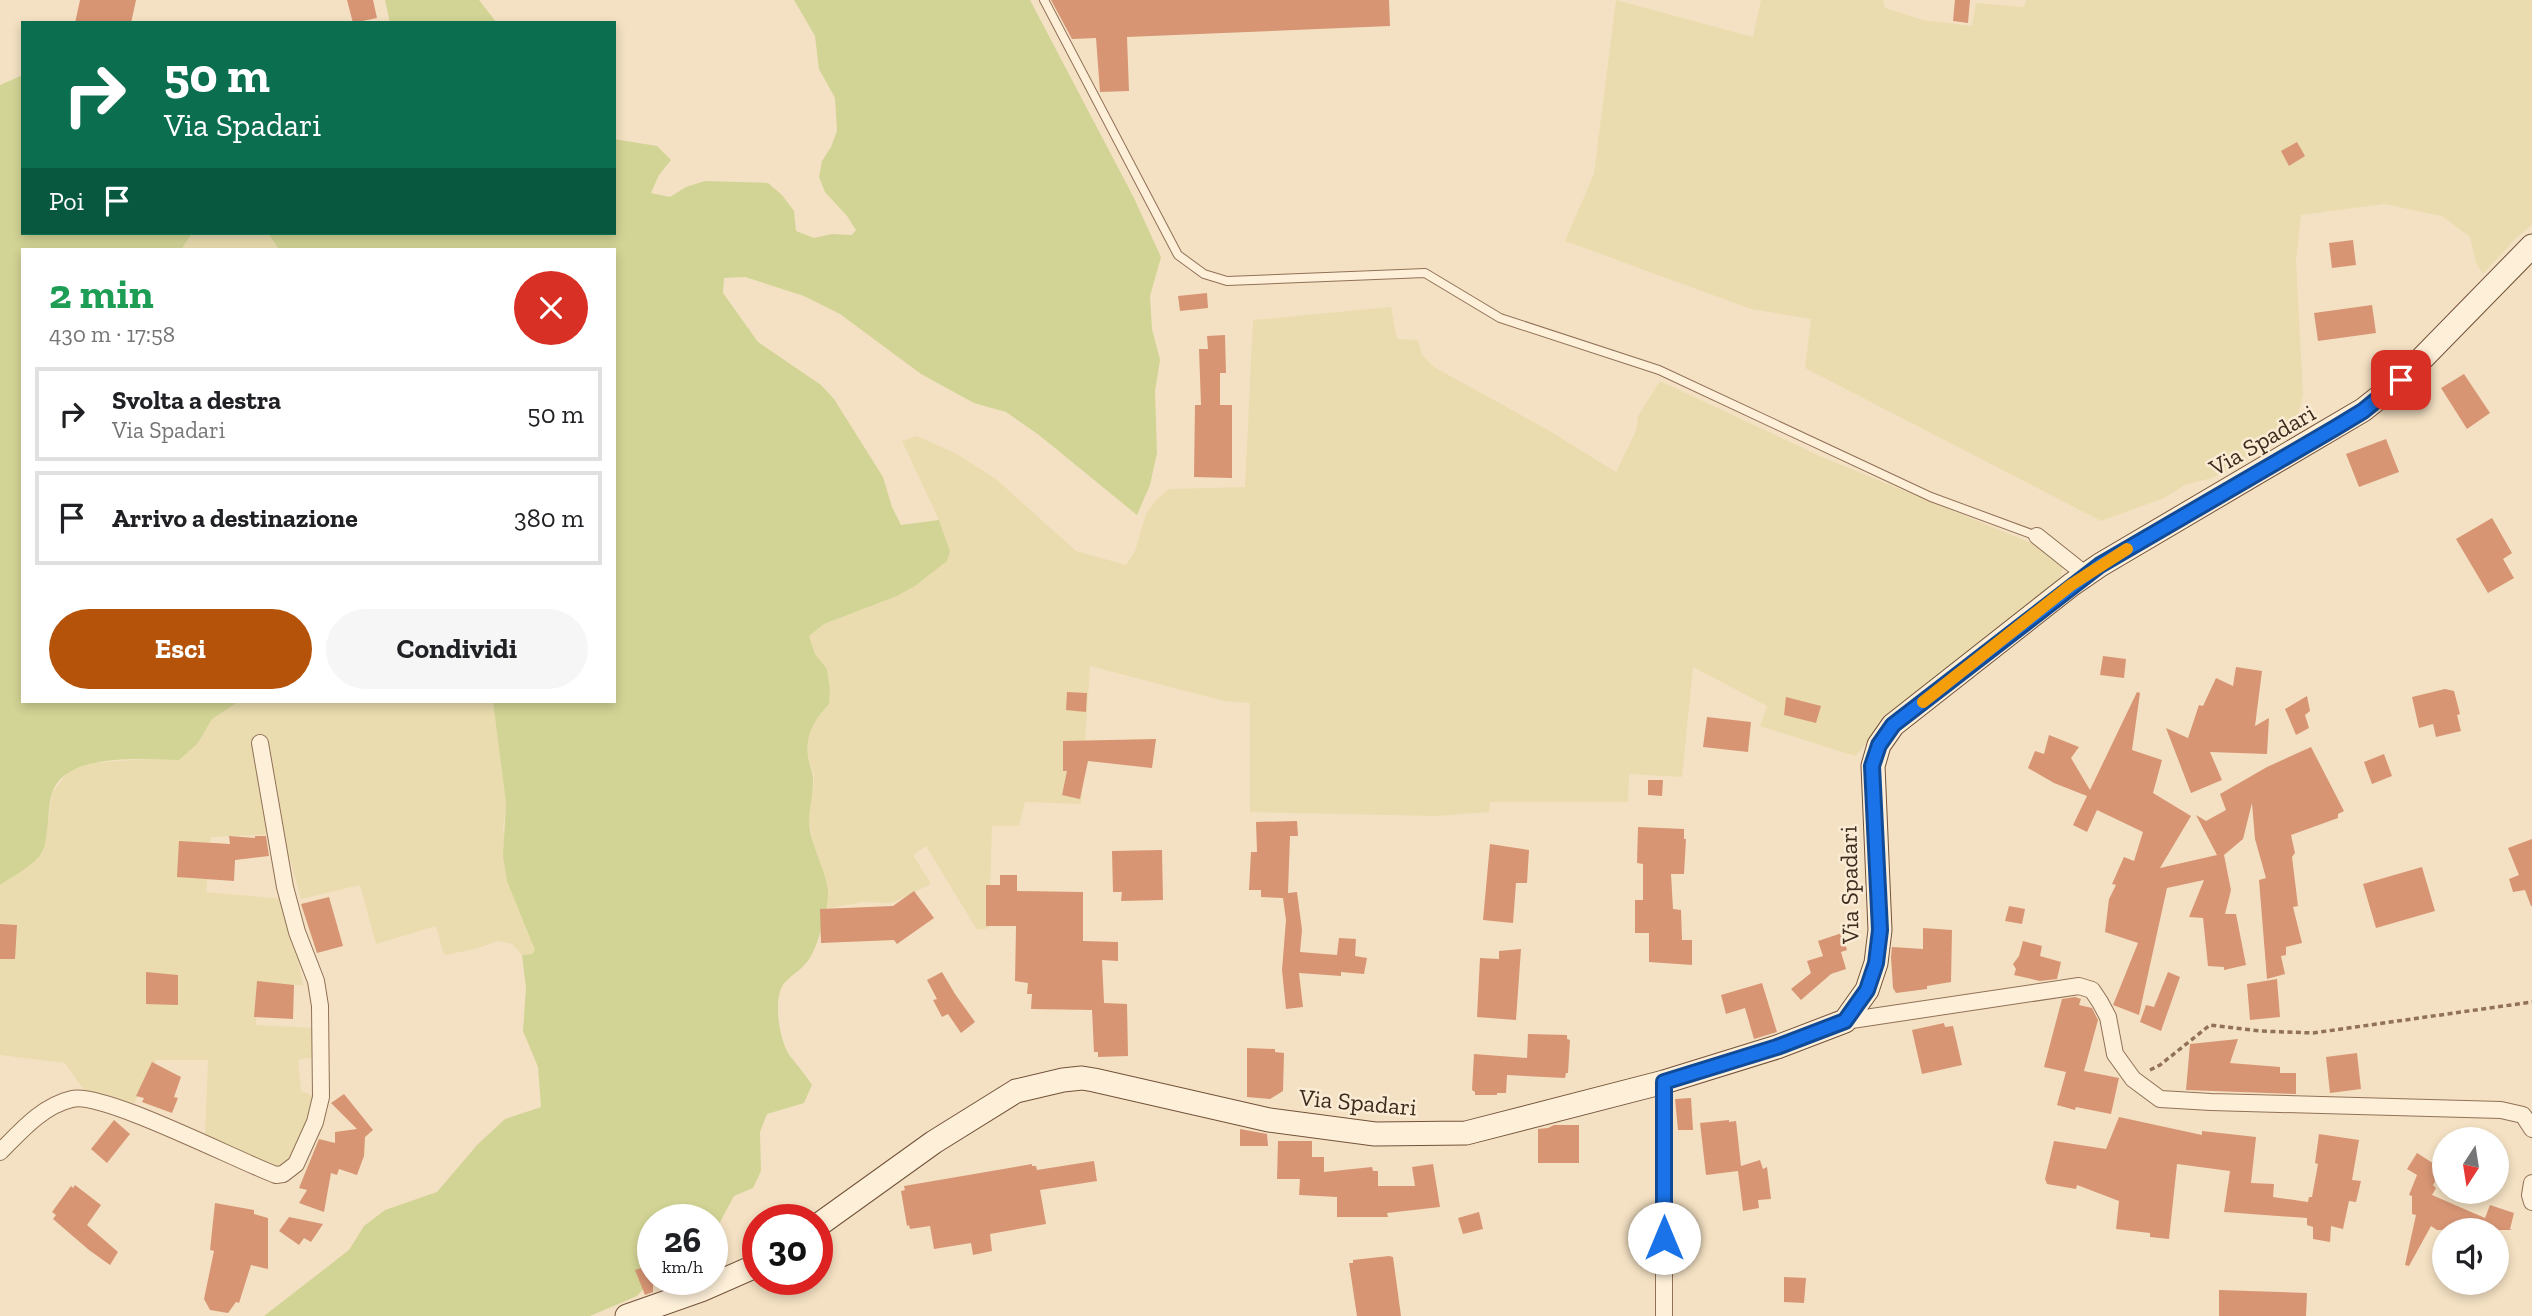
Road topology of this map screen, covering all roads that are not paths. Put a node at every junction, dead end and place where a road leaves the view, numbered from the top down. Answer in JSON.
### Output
{"nodes":[{"id":1,"x":1044,"y":0,"type":"edge"},
{"id":2,"x":2532,"y":246,"type":"edge"},
{"id":3,"x":2037,"y":536,"type":"joint"},
{"id":4,"x":2086,"y":575,"type":"junction"},
{"id":5,"x":260,"y":743,"type":"dead end"},
{"id":6,"x":1845,"y":1021,"type":"junction"},
{"id":7,"x":1664,"y":1082,"type":"junction"},
{"id":8,"x":2532,"y":1129,"type":"edge"},
{"id":9,"x":0,"y":1152,"type":"edge"},
{"id":10,"x":2532,"y":1183,"type":"edge"},
{"id":11,"x":2532,"y":1202,"type":"edge"},
{"id":12,"x":833,"y":1215,"type":"edge"},
{"id":13,"x":742,"y":1272,"type":"edge"},
{"id":14,"x":627,"y":1316,"type":"edge"},
{"id":15,"x":1664,"y":1316,"type":"edge"}],
"edges":[{"from":1,"to":3,"type":"lane"},
{"from":2,"to":4,"type":"street","name":"Via Spadari"},
{"from":3,"to":4,"type":"street"},
{"from":4,"to":6,"type":"street","name":"Via Spadari"},
{"from":5,"to":9,"type":"street"},
{"from":6,"to":7,"type":"street","name":"Via Spadari"},
{"from":6,"to":8,"type":"street"},
{"from":7,"to":12,"type":"street","name":"Via Spadari"},
{"from":7,"to":15,"type":"street"},
{"from":10,"to":11,"type":"street"},
{"from":13,"to":14,"type":"street"}]}
